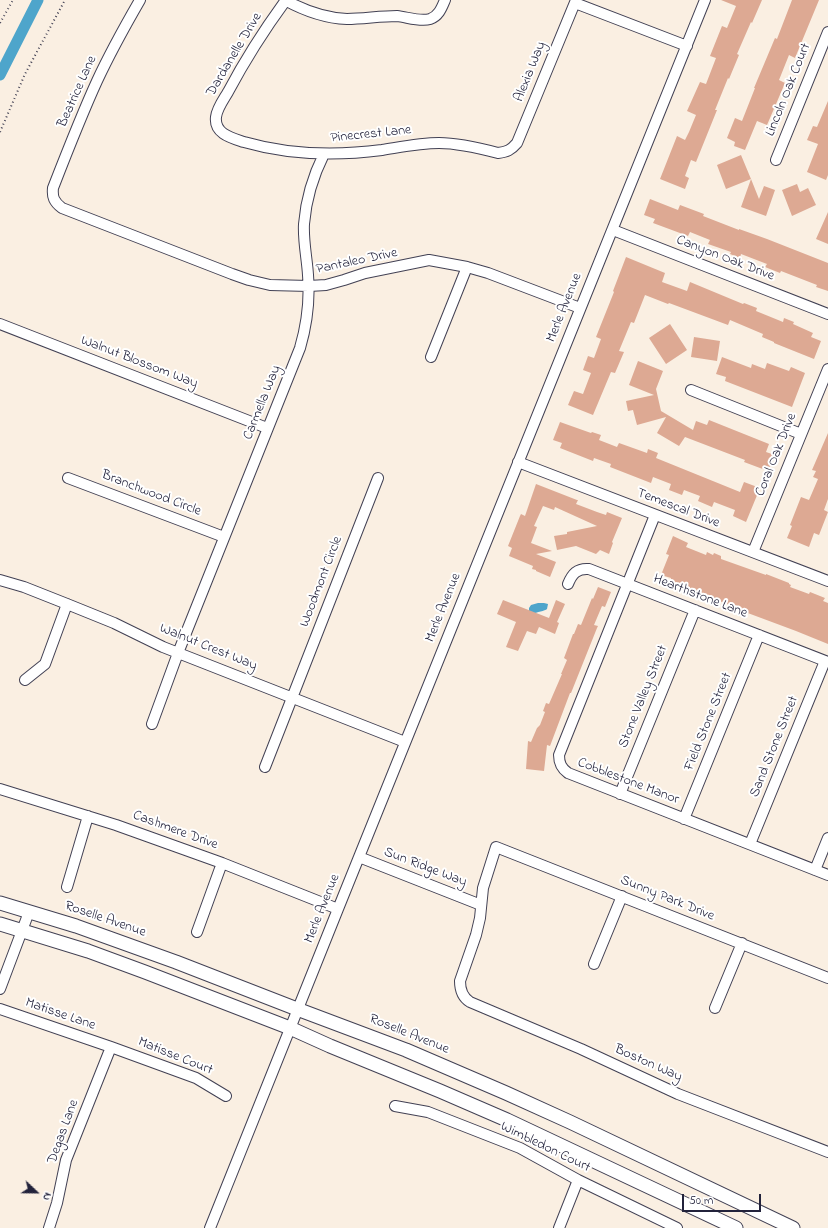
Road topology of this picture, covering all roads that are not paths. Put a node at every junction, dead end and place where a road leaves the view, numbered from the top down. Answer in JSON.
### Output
{"nodes":[{"id":1,"x":140,"y":0,"type":"edge"},
{"id":2,"x":285,"y":0,"type":"edge"},
{"id":3,"x":445,"y":0,"type":"edge"},
{"id":4,"x":705,"y":0,"type":"edge"},
{"id":5,"x":575,"y":1,"type":"edge"},
{"id":6,"x":828,"y":32,"type":"edge"},
{"id":7,"x":687,"y":46,"type":"junction"},
{"id":8,"x":218,"y":127,"type":"joint"},
{"id":9,"x":508,"y":151,"type":"joint"},
{"id":10,"x":324,"y":154,"type":"junction"},
{"id":11,"x":776,"y":160,"type":"dead end"},
{"id":12,"x":54,"y":200,"type":"joint"},
{"id":13,"x":613,"y":230,"type":"junction"},
{"id":14,"x":467,"y":267,"type":"junction"},
{"id":15,"x":309,"y":286,"type":"junction"},
{"id":16,"x":580,"y":308,"type":"junction"},
{"id":17,"x":828,"y":314,"type":"edge"},
{"id":18,"x":0,"y":324,"type":"edge"},
{"id":19,"x":431,"y":357,"type":"dead end"},
{"id":20,"x":828,"y":369,"type":"edge"},
{"id":21,"x":691,"y":390,"type":"dead end"},
{"id":22,"x":267,"y":428,"type":"junction"},
{"id":23,"x":801,"y":434,"type":"junction"},
{"id":24,"x":518,"y":462,"type":"junction"},
{"id":25,"x":68,"y":478,"type":"dead end"},
{"id":26,"x":378,"y":478,"type":"dead end"},
{"id":27,"x":655,"y":515,"type":"junction"},
{"id":28,"x":224,"y":537,"type":"junction"},
{"id":29,"x":753,"y":552,"type":"junction"},
{"id":30,"x":0,"y":580,"type":"edge"},
{"id":31,"x":828,"y":581,"type":"edge"},
{"id":32,"x":568,"y":584,"type":"dead end"},
{"id":33,"x":627,"y":584,"type":"junction"},
{"id":34,"x":68,"y":604,"type":"junction"},
{"id":35,"x":695,"y":610,"type":"junction"},
{"id":36,"x":759,"y":635,"type":"junction"},
{"id":37,"x":178,"y":653,"type":"junction"},
{"id":38,"x":827,"y":662,"type":"edge"},
{"id":39,"x":25,"y":680,"type":"dead end"},
{"id":40,"x":293,"y":697,"type":"junction"},
{"id":41,"x":152,"y":724,"type":"dead end"},
{"id":42,"x":405,"y":742,"type":"junction"},
{"id":43,"x":266,"y":767,"type":"dead end"},
{"id":44,"x":0,"y":789,"type":"edge"},
{"id":45,"x":620,"y":794,"type":"junction"},
{"id":46,"x":88,"y":816,"type":"junction"},
{"id":47,"x":684,"y":819,"type":"junction"},
{"id":48,"x":828,"y":838,"type":"edge"},
{"id":49,"x":750,"y":844,"type":"junction"},
{"id":50,"x":359,"y":857,"type":"junction"},
{"id":51,"x":222,"y":863,"type":"junction"},
{"id":52,"x":815,"y":870,"type":"junction"},
{"id":53,"x":828,"y":875,"type":"edge"},
{"id":54,"x":67,"y":887,"type":"dead end"},
{"id":55,"x":622,"y":896,"type":"junction"},
{"id":56,"x":0,"y":903,"type":"edge"},
{"id":57,"x":481,"y":905,"type":"junction"},
{"id":58,"x":338,"y":909,"type":"junction"},
{"id":59,"x":29,"y":912,"type":"junction"},
{"id":60,"x":0,"y":924,"type":"edge"},
{"id":61,"x":22,"y":930,"type":"junction"},
{"id":62,"x":197,"y":932,"type":"dead end"},
{"id":63,"x":742,"y":943,"type":"junction"},
{"id":64,"x":594,"y":964,"type":"dead end"},
{"id":65,"x":828,"y":978,"type":"edge"},
{"id":66,"x":0,"y":989,"type":"edge"},
{"id":67,"x":715,"y":1008,"type":"dead end"},
{"id":68,"x":0,"y":1009,"type":"edge"},
{"id":69,"x":297,"y":1009,"type":"junction"},
{"id":70,"x":290,"y":1028,"type":"junction"},
{"id":71,"x":111,"y":1047,"type":"junction"},
{"id":72,"x":226,"y":1096,"type":"dead end"},
{"id":73,"x":395,"y":1106,"type":"dead end"},
{"id":74,"x":828,"y":1152,"type":"edge"},
{"id":75,"x":578,"y":1180,"type":"junction"},
{"id":76,"x":49,"y":1228,"type":"edge"},
{"id":77,"x":210,"y":1228,"type":"edge"},
{"id":78,"x":558,"y":1228,"type":"edge"},
{"id":79,"x":677,"y":1228,"type":"edge"},
{"id":80,"x":736,"y":1228,"type":"edge"},
{"id":81,"x":793,"y":1228,"type":"edge"}],
"edges":[{"from":1,"to":12,"type":"street","name":"Beatrice Lane"},
{"from":2,"to":3,"type":"street"},
{"from":2,"to":8,"type":"street","name":"Dardanelle Drive"},
{"from":4,"to":7,"type":"street","name":"Merle Avenue"},
{"from":5,"to":7,"type":"street"},
{"from":5,"to":9,"type":"street","name":"Alexia Way"},
{"from":6,"to":11,"type":"street","name":"Lincoln Oak Court"},
{"from":7,"to":13,"type":"street","name":"Merle Avenue"},
{"from":8,"to":10,"type":"street","name":"Pinecrest Lane"},
{"from":9,"to":10,"type":"street","name":"Pinecrest Lane"},
{"from":10,"to":15,"type":"street","name":"Carmella Way"},
{"from":12,"to":15,"type":"street","name":"Pantaleo Drive"},
{"from":13,"to":16,"type":"street","name":"Merle Avenue"},
{"from":13,"to":17,"type":"street","name":"Canyon Oak Drive"},
{"from":14,"to":15,"type":"street","name":"Pantaleo Drive"},
{"from":14,"to":16,"type":"street","name":"Pantaleo Drive"},
{"from":14,"to":19,"type":"street"},
{"from":15,"to":22,"type":"street","name":"Carmella Way"},
{"from":16,"to":24,"type":"street","name":"Merle Avenue"},
{"from":18,"to":22,"type":"street","name":"Walnut Blossom Way"},
{"from":20,"to":23,"type":"street","name":"Coral Oak Drive"},
{"from":21,"to":23,"type":"street"},
{"from":22,"to":28,"type":"street","name":"Carmella Way"},
{"from":23,"to":29,"type":"street","name":"Coral Oak Drive"},
{"from":24,"to":27,"type":"street","name":"Temescal Drive"},
{"from":24,"to":42,"type":"street","name":"Merle Avenue"},
{"from":25,"to":28,"type":"street","name":"Branchwood Circle"},
{"from":26,"to":40,"type":"street","name":"Woodmont Circle"},
{"from":27,"to":29,"type":"street","name":"Temescal Drive"},
{"from":27,"to":33,"type":"street","name":"Cobblestone Manor"},
{"from":28,"to":37,"type":"street","name":"Carmella Way"},
{"from":29,"to":31,"type":"street","name":"Temescal Drive"},
{"from":30,"to":34,"type":"street","name":"Walnut Crest Way"},
{"from":32,"to":33,"type":"street","name":"Hearthstone Lane"},
{"from":33,"to":35,"type":"street","name":"Hearthstone Lane"},
{"from":33,"to":45,"type":"street","name":"Cobblestone Manor"},
{"from":34,"to":37,"type":"street","name":"Walnut Crest Way"},
{"from":34,"to":39,"type":"street"},
{"from":35,"to":36,"type":"street","name":"Hearthstone Lane"},
{"from":35,"to":45,"type":"street","name":"Stone Valley Street"},
{"from":36,"to":38,"type":"street","name":"Hearthstone Lane"},
{"from":36,"to":47,"type":"street","name":"Field Stone Street"},
{"from":37,"to":40,"type":"street","name":"Walnut Crest Way"},
{"from":37,"to":41,"type":"street","name":"Carmella Way"},
{"from":38,"to":49,"type":"street","name":"Sand Stone Street"},
{"from":40,"to":42,"type":"street","name":"Walnut Crest Way"},
{"from":40,"to":43,"type":"street","name":"Woodmont Circle"},
{"from":42,"to":50,"type":"street","name":"Merle Avenue"},
{"from":44,"to":46,"type":"street","name":"Cashmere Drive"},
{"from":45,"to":47,"type":"street","name":"Cobblestone Manor"},
{"from":46,"to":51,"type":"street","name":"Cashmere Drive"},
{"from":46,"to":54,"type":"street"},
{"from":47,"to":49,"type":"street","name":"Cobblestone Manor"},
{"from":48,"to":52,"type":"street"},
{"from":49,"to":52,"type":"street","name":"Cobblestone Manor"},
{"from":50,"to":57,"type":"street","name":"Sun Ridge Way"},
{"from":50,"to":58,"type":"street","name":"Merle Avenue"},
{"from":51,"to":58,"type":"street","name":"Cashmere Drive"},
{"from":51,"to":62,"type":"street"},
{"from":52,"to":53,"type":"street","name":"Cobblestone Manor"},
{"from":55,"to":57,"type":"street","name":"Sunny Park Drive"},
{"from":55,"to":63,"type":"street","name":"Sunny Park Drive"},
{"from":55,"to":64,"type":"street"},
{"from":56,"to":59,"type":"main road","name":"Roselle Avenue"},
{"from":57,"to":74,"type":"street","name":"Boston Way"},
{"from":58,"to":69,"type":"street","name":"Merle Avenue"},
{"from":59,"to":61,"type":"street"},
{"from":59,"to":69,"type":"main road","name":"Roselle Avenue"},
{"from":60,"to":61,"type":"main road"},
{"from":61,"to":66,"type":"street"},
{"from":61,"to":70,"type":"main road"},
{"from":63,"to":65,"type":"street","name":"Sunny Park Drive"},
{"from":63,"to":67,"type":"street"},
{"from":68,"to":71,"type":"street","name":"Matisse Lane"},
{"from":69,"to":70,"type":"street","name":"Merle Avenue"},
{"from":69,"to":81,"type":"main road","name":"Roselle Avenue"},
{"from":70,"to":77,"type":"street","name":"Merle Avenue"},
{"from":70,"to":80,"type":"main road"},
{"from":71,"to":72,"type":"street","name":"Matisse Court"},
{"from":71,"to":76,"type":"street","name":"Degas Lane"},
{"from":73,"to":75,"type":"street","name":"Wimbledon Court"},
{"from":75,"to":78,"type":"street"},
{"from":75,"to":79,"type":"street","name":"Wimbledon Court"}]}
